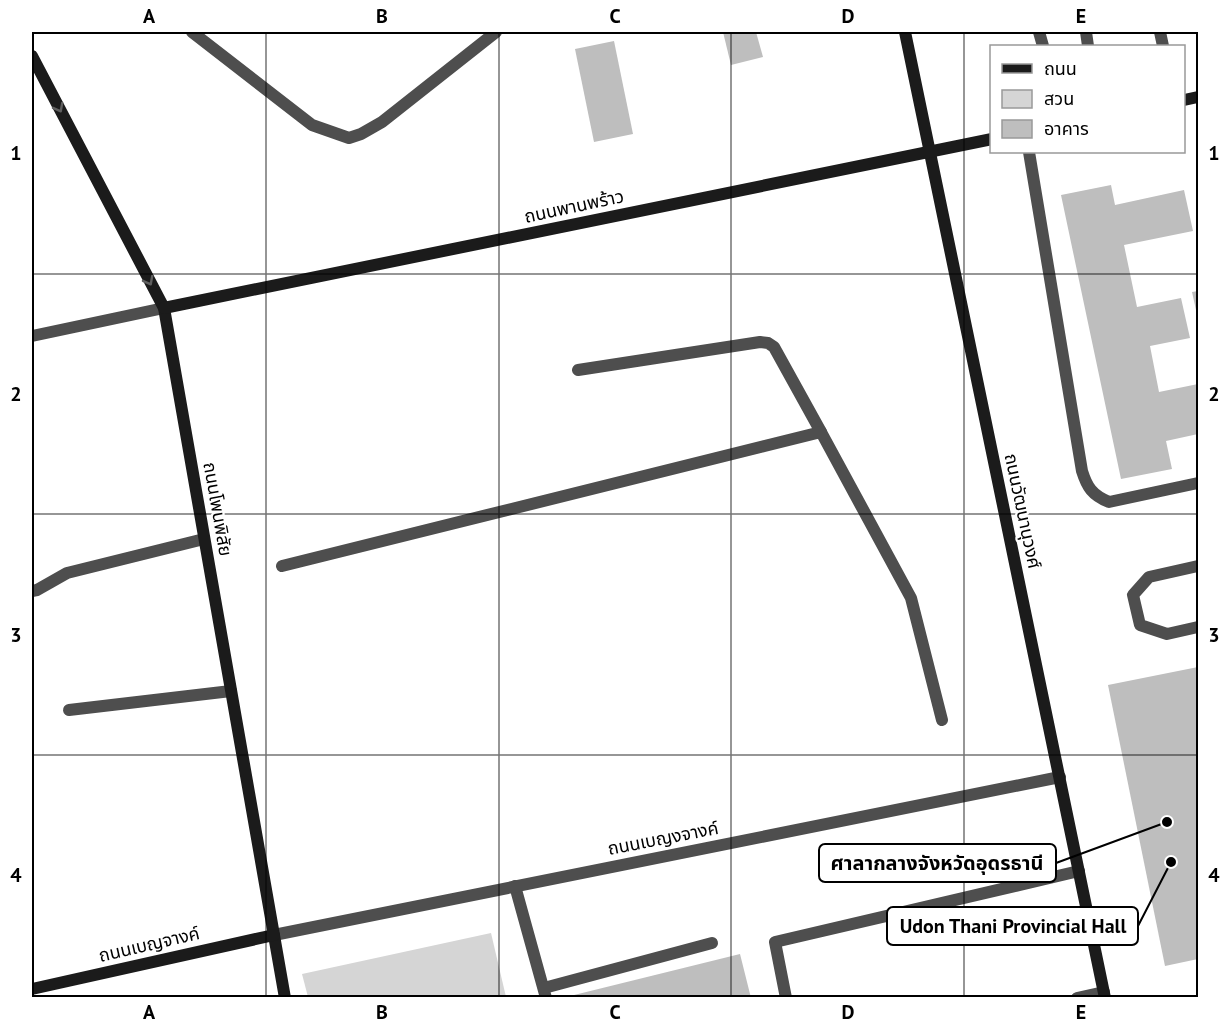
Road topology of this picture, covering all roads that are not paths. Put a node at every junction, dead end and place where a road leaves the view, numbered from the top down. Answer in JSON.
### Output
{"nodes":[{"id":1,"x":192,"y":32,"type":"edge"},
{"id":2,"x":496,"y":32,"type":"edge"},
{"id":3,"x":905,"y":32,"type":"edge"},
{"id":4,"x":32,"y":56,"type":"edge"},
{"id":5,"x":990,"y":139,"type":"edge"},
{"id":6,"x":929,"y":152,"type":"junction"},
{"id":7,"x":1029,"y":153,"type":"edge"},
{"id":8,"x":164,"y":308,"type":"junction"},
{"id":9,"x":32,"y":336,"type":"edge"},
{"id":10,"x":578,"y":370,"type":"dead end"},
{"id":11,"x":822,"y":432,"type":"junction"},
{"id":12,"x":1198,"y":483,"type":"edge"},
{"id":13,"x":204,"y":539,"type":"junction"},
{"id":14,"x":282,"y":566,"type":"dead end"},
{"id":15,"x":1198,"y":566,"type":"edge"},
{"id":16,"x":32,"y":591,"type":"edge"},
{"id":17,"x":1198,"y":627,"type":"edge"},
{"id":18,"x":231,"y":691,"type":"junction"},
{"id":19,"x":69,"y":710,"type":"dead end"},
{"id":20,"x":942,"y":720,"type":"dead end"},
{"id":21,"x":1059,"y":777,"type":"junction"},
{"id":22,"x":1079,"y":871,"type":"junction"},
{"id":23,"x":515,"y":886,"type":"junction"},
{"id":24,"x":274,"y":934,"type":"junction"},
{"id":25,"x":712,"y":943,"type":"dead end"},
{"id":26,"x":32,"y":989,"type":"edge"},
{"id":27,"x":545,"y":993,"type":"edge"},
{"id":28,"x":1104,"y":995,"type":"edge"},
{"id":29,"x":285,"y":998,"type":"edge"},
{"id":30,"x":786,"y":998,"type":"edge"},
{"id":31,"x":1077,"y":998,"type":"edge"}],
"edges":[{"from":1,"to":2,"type":"street"},
{"from":3,"to":6,"type":"street","name":"ถนนวัฒนานุวงศ์"},
{"from":4,"to":8,"type":"street","name":"ถนนโพนพิสัย","one_way":true},
{"from":5,"to":6,"type":"street","name":"ถนนพานพร้าว"},
{"from":6,"to":8,"type":"street","name":"ถนนพานพร้าว"},
{"from":6,"to":21,"type":"street","name":"ถนนวัฒนานุวงศ์"},
{"from":7,"to":12,"type":"street"},
{"from":8,"to":9,"type":"street"},
{"from":8,"to":13,"type":"street","name":"ถนนโพนพิสัย"},
{"from":10,"to":11,"type":"street"},
{"from":11,"to":14,"type":"street"},
{"from":11,"to":20,"type":"street"},
{"from":13,"to":16,"type":"street"},
{"from":13,"to":18,"type":"street","name":"ถนนโพนพิสัย"},
{"from":15,"to":17,"type":"street"},
{"from":18,"to":19,"type":"street"},
{"from":18,"to":24,"type":"street","name":"ถนนโพนพิสัย"},
{"from":21,"to":22,"type":"street","name":"ถนนวัฒนานุวงศ์"},
{"from":21,"to":23,"type":"street","name":"ถนนเบญงจางค์"},
{"from":22,"to":28,"type":"street","name":"ถนนวัฒนานุวงศ์"},
{"from":22,"to":30,"type":"street"},
{"from":23,"to":24,"type":"street","name":"ถนนเบญงจางค์"},
{"from":23,"to":27,"type":"street"},
{"from":24,"to":26,"type":"street","name":"ถนนเบญจางค์"},
{"from":24,"to":29,"type":"street","name":"ถนนโพนพิสัย"},
{"from":25,"to":27,"type":"street"},
{"from":28,"to":31,"type":"street"}]}
